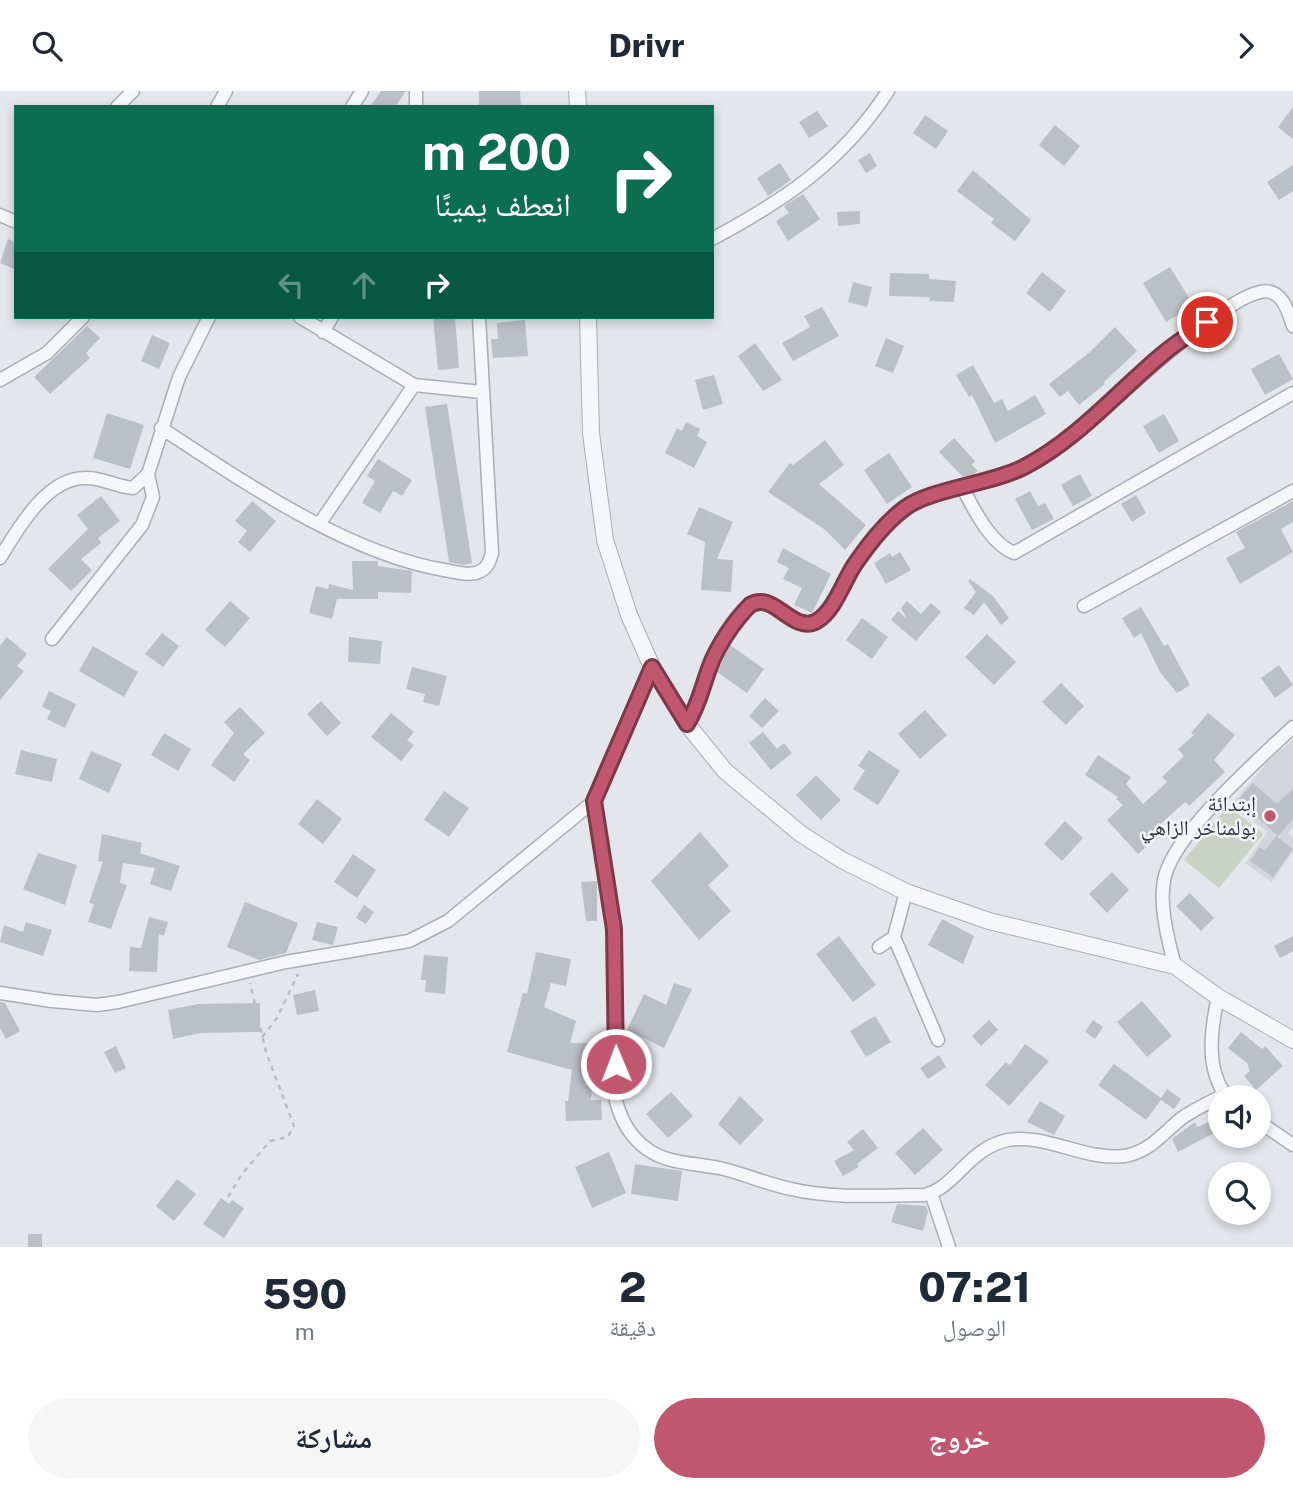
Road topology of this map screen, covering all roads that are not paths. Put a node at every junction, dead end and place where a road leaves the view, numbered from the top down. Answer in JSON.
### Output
{"nodes":[{"id":1,"x":133,"y":91,"type":"edge"},
{"id":2,"x":888,"y":91,"type":"edge"},
{"id":3,"x":119,"y":105,"type":"edge"},
{"id":4,"x":714,"y":238,"type":"edge"},
{"id":5,"x":81,"y":319,"type":"edge"},
{"id":6,"x":208,"y":319,"type":"edge"},
{"id":7,"x":303,"y":319,"type":"edge"},
{"id":8,"x":331,"y":319,"type":"edge"},
{"id":9,"x":478,"y":319,"type":"edge"},
{"id":10,"x":588,"y":319,"type":"edge"},
{"id":11,"x":1293,"y":326,"type":"edge"},
{"id":12,"x":323,"y":332,"type":"junction"},
{"id":13,"x":0,"y":380,"type":"edge"},
{"id":14,"x":414,"y":385,"type":"junction"},
{"id":15,"x":481,"y":392,"type":"junction"},
{"id":16,"x":1293,"y":393,"type":"edge"},
{"id":17,"x":161,"y":428,"type":"junction"},
{"id":18,"x":148,"y":474,"type":"junction"},
{"id":19,"x":963,"y":489,"type":"junction"},
{"id":20,"x":1293,"y":491,"type":"edge"},
{"id":21,"x":320,"y":523,"type":"junction"},
{"id":22,"x":0,"y":558,"type":"edge"},
{"id":23,"x":1084,"y":605,"type":"dead end"},
{"id":24,"x":52,"y":639,"type":"dead end"},
{"id":25,"x":652,"y":667,"type":"junction"},
{"id":26,"x":687,"y":724,"type":"junction"},
{"id":27,"x":1293,"y":727,"type":"edge"},
{"id":28,"x":594,"y":801,"type":"junction"},
{"id":29,"x":906,"y":892,"type":"junction"},
{"id":30,"x":894,"y":937,"type":"junction"},
{"id":31,"x":879,"y":947,"type":"dead end"},
{"id":32,"x":1175,"y":967,"type":"junction"},
{"id":33,"x":0,"y":993,"type":"edge"},
{"id":34,"x":1218,"y":997,"type":"junction"},
{"id":35,"x":938,"y":1039,"type":"dead end"},
{"id":36,"x":1293,"y":1040,"type":"edge"},
{"id":37,"x":1220,"y":1085,"type":"edge"},
{"id":38,"x":1208,"y":1105,"type":"edge"},
{"id":39,"x":1271,"y":1130,"type":"edge"},
{"id":40,"x":1293,"y":1145,"type":"edge"},
{"id":41,"x":932,"y":1193,"type":"junction"},
{"id":42,"x":949,"y":1247,"type":"edge"}],
"edges":[{"from":1,"to":3,"type":"street"},
{"from":2,"to":4,"type":"street"},
{"from":5,"to":13,"type":"street"},
{"from":6,"to":17,"type":"street"},
{"from":7,"to":12,"type":"street"},
{"from":8,"to":12,"type":"street"},
{"from":9,"to":15,"type":"street"},
{"from":10,"to":25,"type":"street"},
{"from":11,"to":19,"type":"street"},
{"from":12,"to":14,"type":"street"},
{"from":14,"to":15,"type":"street"},
{"from":14,"to":21,"type":"street"},
{"from":15,"to":21,"type":"street"},
{"from":16,"to":19,"type":"street"},
{"from":17,"to":18,"type":"street"},
{"from":17,"to":21,"type":"street"},
{"from":18,"to":22,"type":"street"},
{"from":18,"to":24,"type":"street"},
{"from":19,"to":26,"type":"street"},
{"from":20,"to":23,"type":"street"},
{"from":25,"to":26,"type":"street"},
{"from":25,"to":28,"type":"street"},
{"from":26,"to":29,"type":"street"},
{"from":27,"to":32,"type":"street"},
{"from":28,"to":33,"type":"street"},
{"from":28,"to":41,"type":"street"},
{"from":29,"to":30,"type":"street"},
{"from":29,"to":32,"type":"street"},
{"from":30,"to":31,"type":"street"},
{"from":30,"to":35,"type":"street"},
{"from":32,"to":34,"type":"street"},
{"from":34,"to":36,"type":"street"},
{"from":34,"to":37,"type":"street"},
{"from":38,"to":41,"type":"street"},
{"from":39,"to":40,"type":"street"},
{"from":41,"to":42,"type":"street"}]}
